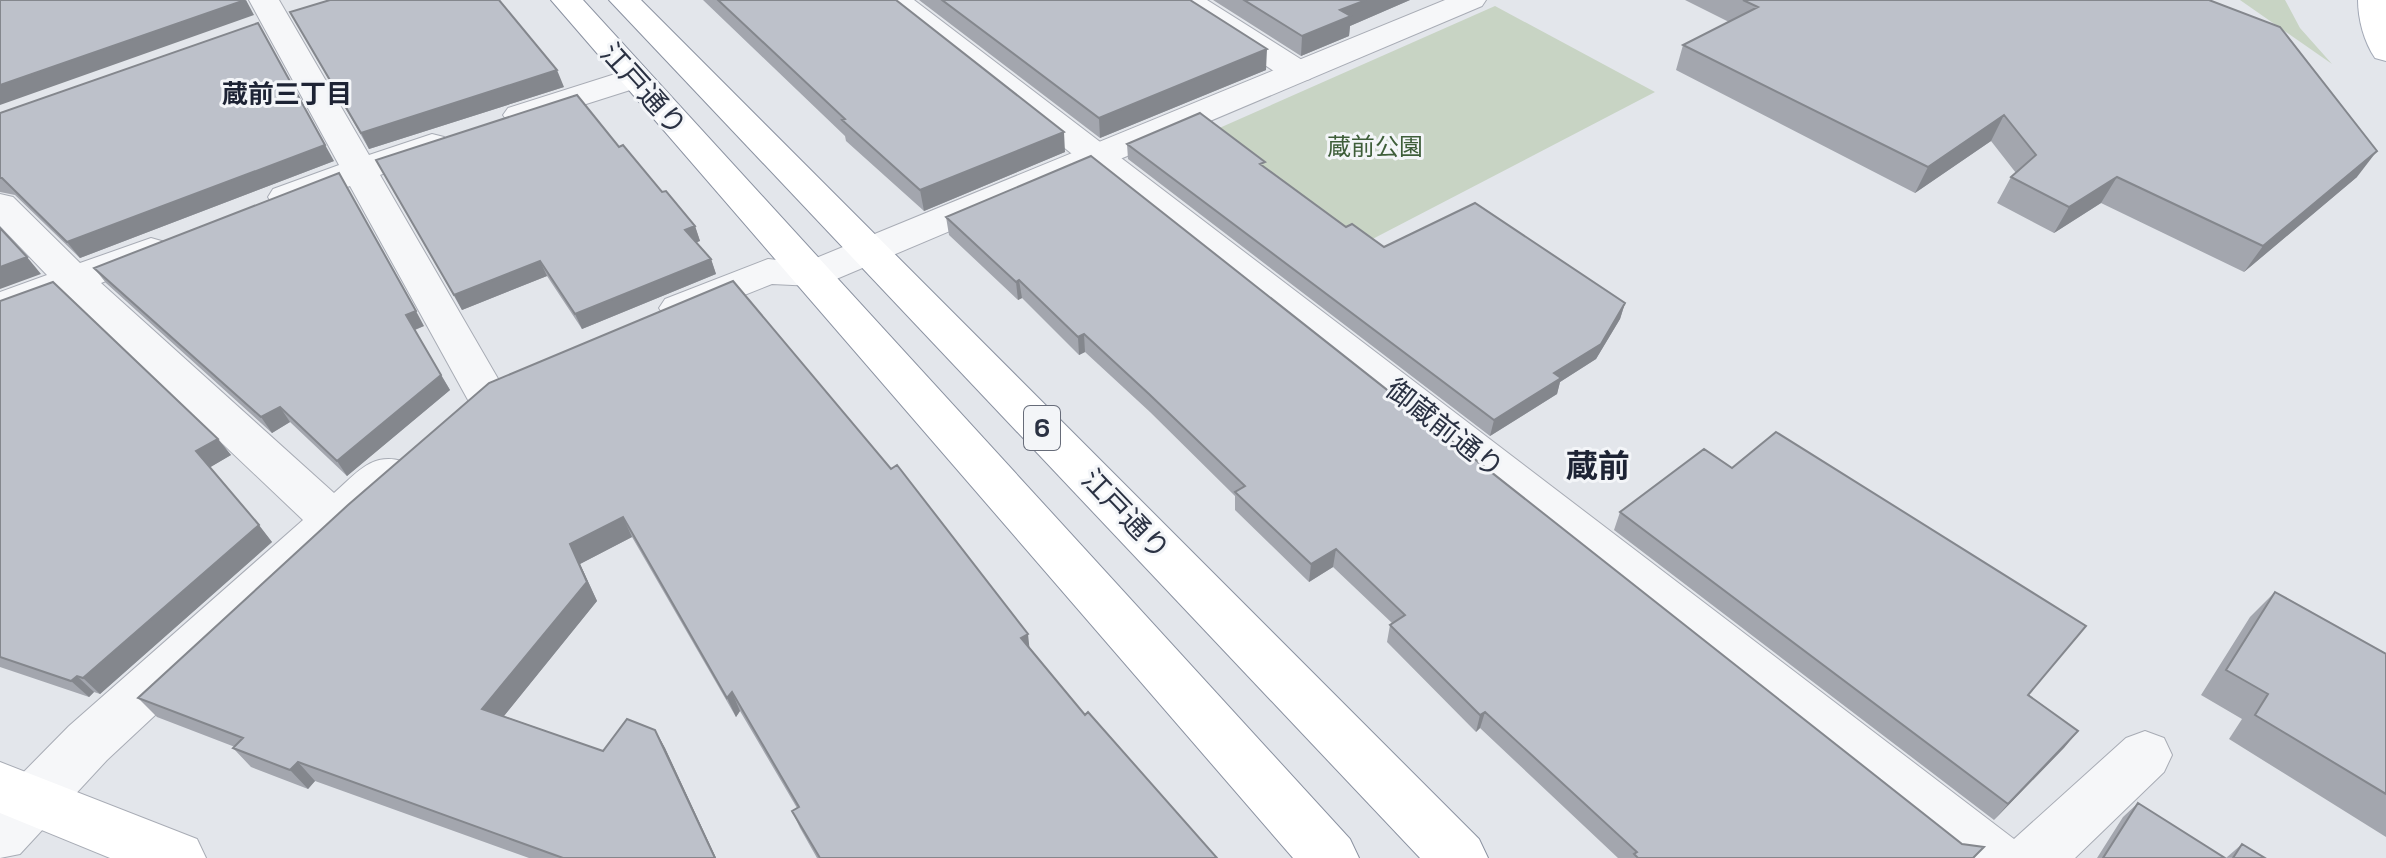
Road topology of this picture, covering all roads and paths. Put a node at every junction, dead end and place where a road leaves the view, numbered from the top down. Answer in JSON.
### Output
{"nodes":[{"id":1,"x":566,"y":0,"type":"edge"},
{"id":2,"x":895,"y":0,"type":"edge"},
{"id":3,"x":1186,"y":0,"type":"edge"},
{"id":4,"x":1471,"y":0,"type":"edge"},
{"id":5,"x":2373,"y":0,"type":"edge"},
{"id":6,"x":634,"y":2,"type":"edge"},
{"id":7,"x":273,"y":16,"type":"edge"},
{"id":8,"x":2386,"y":51,"type":"edge"},
{"id":9,"x":1298,"y":72,"type":"junction"},
{"id":10,"x":634,"y":78,"type":"junction"},
{"id":11,"x":1096,"y":156,"type":"junction"},
{"id":12,"x":358,"y":168,"type":"junction"},
{"id":13,"x":0,"y":205,"type":"edge"},
{"id":14,"x":258,"y":207,"type":"edge"},
{"id":15,"x":187,"y":235,"type":"edge"},
{"id":16,"x":870,"y":251,"type":"junction"},
{"id":17,"x":813,"y":274,"type":"junction"},
{"id":18,"x":74,"y":280,"type":"junction"},
{"id":19,"x":0,"y":307,"type":"edge"},
{"id":20,"x":633,"y":327,"type":"edge"},
{"id":21,"x":448,"y":419,"type":"edge"},
{"id":22,"x":413,"y":449,"type":"edge"},
{"id":23,"x":332,"y":519,"type":"junction"},
{"id":24,"x":2145,"y":755,"type":"dead end"},
{"id":25,"x":11,"y":807,"type":"edge"},
{"id":26,"x":177,"y":858,"type":"edge"},
{"id":27,"x":1330,"y":858,"type":"edge"},
{"id":28,"x":1459,"y":858,"type":"edge"},
{"id":29,"x":1994,"y":858,"type":"edge"},
{"id":30,"x":2035,"y":858,"type":"edge"}],
"edges":[{"from":1,"to":10,"type":"main road","name":"江戸通り","number":"6"},
{"from":2,"to":11,"type":"street","name":"御蔵前通り"},
{"from":3,"to":9,"type":"street"},
{"from":4,"to":9,"type":"street"},
{"from":5,"to":8,"type":"main road"},
{"from":6,"to":16,"type":"main road","name":"江戸通り","number":"6"},
{"from":7,"to":12,"type":"street"},
{"from":9,"to":11,"type":"street"},
{"from":10,"to":12,"type":"street"},
{"from":10,"to":17,"type":"main road","name":"江戸通り","number":"6"},
{"from":11,"to":16,"type":"street"},
{"from":11,"to":29,"type":"street","name":"御蔵前通り"},
{"from":12,"to":14,"type":"street"},
{"from":12,"to":21,"type":"street"},
{"from":13,"to":18,"type":"street"},
{"from":15,"to":18,"type":"street"},
{"from":16,"to":17,"type":"street"},
{"from":16,"to":28,"type":"main road","name":"江戸通り","number":"6"},
{"from":17,"to":20,"type":"street"},
{"from":17,"to":27,"type":"main road","name":"江戸通り","number":"6"},
{"from":18,"to":19,"type":"street"},
{"from":18,"to":23,"type":"street"},
{"from":22,"to":23,"type":"street"},
{"from":23,"to":25,"type":"street"},
{"from":24,"to":30,"type":"street"},
{"from":25,"to":26,"type":"main road"}]}
